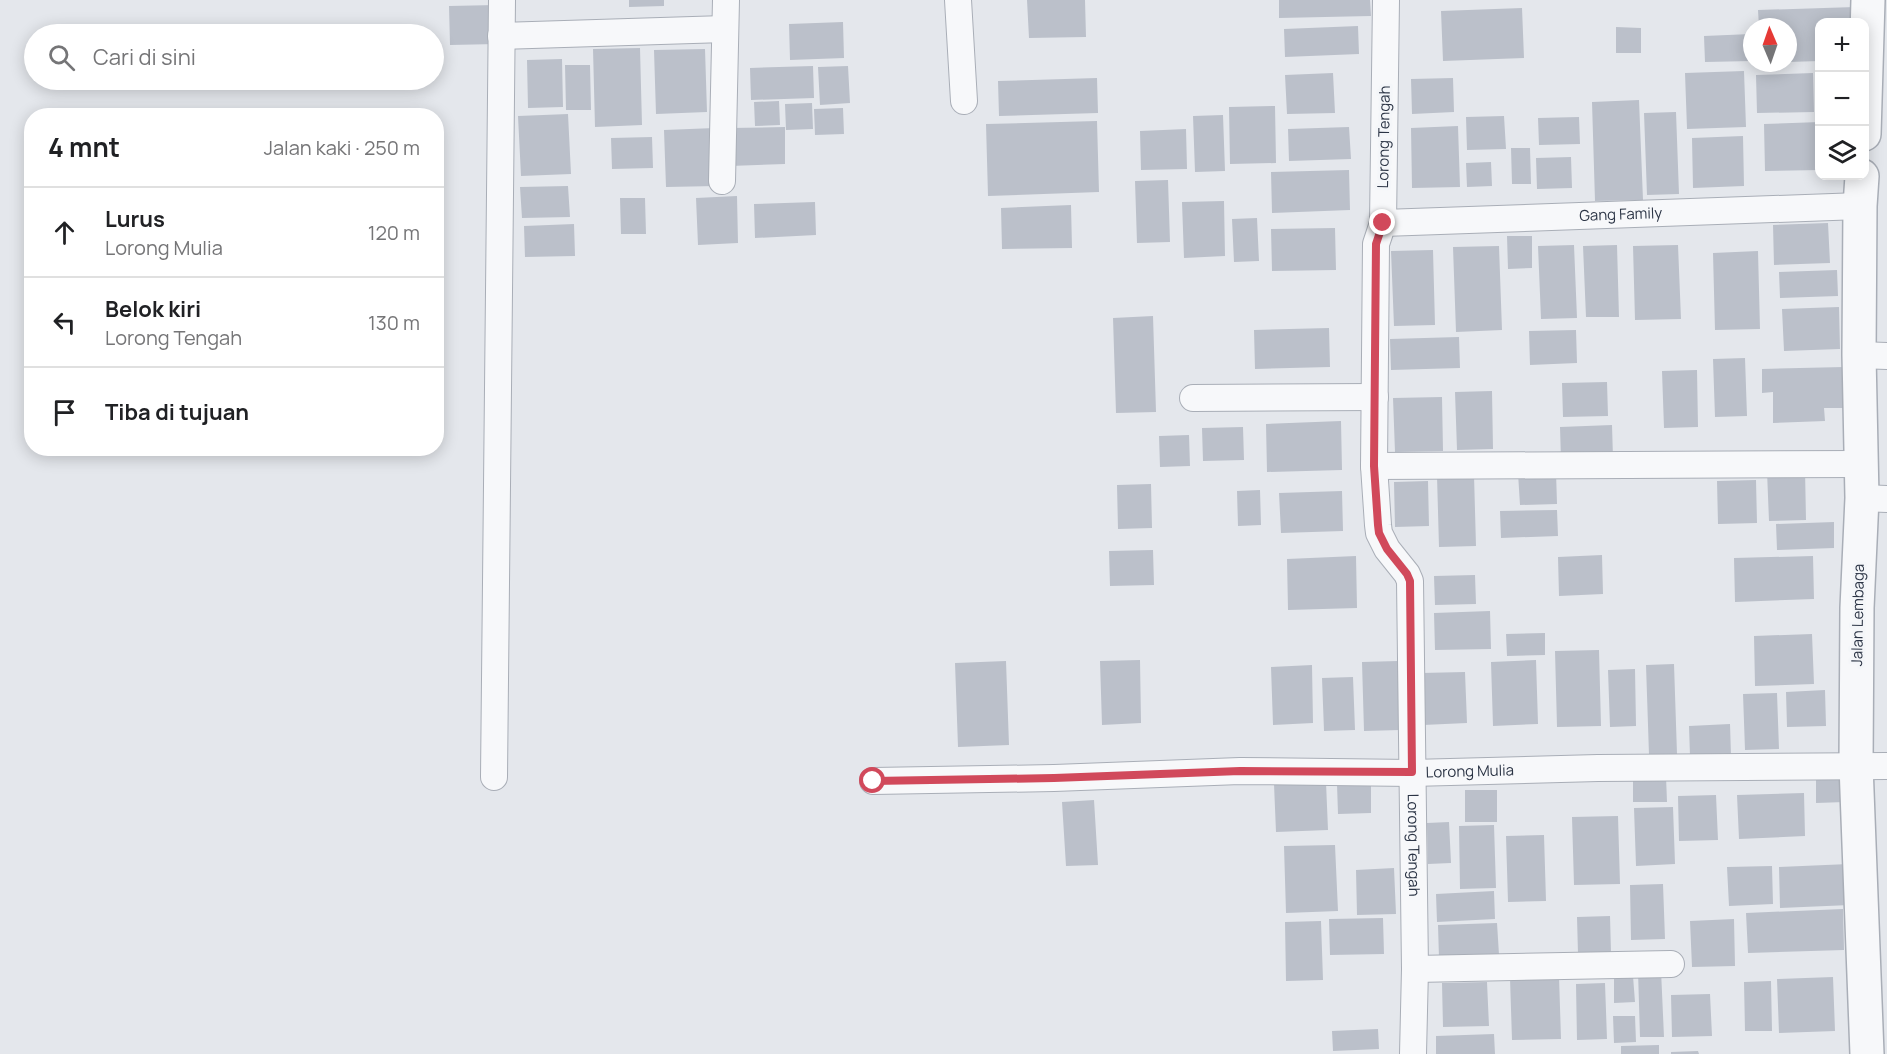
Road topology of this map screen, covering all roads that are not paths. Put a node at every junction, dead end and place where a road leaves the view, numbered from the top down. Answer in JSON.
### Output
{"nodes":[{"id":1,"x":502,"y":0,"type":"edge"},
{"id":2,"x":726,"y":0,"type":"edge"},
{"id":3,"x":958,"y":0,"type":"edge"},
{"id":4,"x":1386,"y":0,"type":"edge"},
{"id":5,"x":1868,"y":0,"type":"edge"},
{"id":6,"x":725,"y":29,"type":"junction"},
{"id":7,"x":501,"y":36,"type":"junction"},
{"id":8,"x":964,"y":100,"type":"dead end"},
{"id":9,"x":1864,"y":126,"type":"edge"},
{"id":10,"x":722,"y":181,"type":"dead end"},
{"id":11,"x":1861,"y":191,"type":"edge"},
{"id":12,"x":1383,"y":223,"type":"junction"},
{"id":13,"x":1873,"y":356,"type":"edge"},
{"id":14,"x":1375,"y":397,"type":"junction"},
{"id":15,"x":1193,"y":398,"type":"dead end"},
{"id":16,"x":1860,"y":464,"type":"junction"},
{"id":17,"x":1374,"y":466,"type":"junction"},
{"id":18,"x":1874,"y":498,"type":"edge"},
{"id":19,"x":1872,"y":765,"type":"edge"},
{"id":20,"x":1412,"y":772,"type":"junction"},
{"id":21,"x":494,"y":777,"type":"dead end"},
{"id":22,"x":873,"y":781,"type":"dead end"},
{"id":23,"x":1671,"y":964,"type":"dead end"},
{"id":24,"x":1415,"y":969,"type":"junction"},
{"id":25,"x":1413,"y":1054,"type":"edge"},
{"id":26,"x":1867,"y":1054,"type":"edge"}],
"edges":[{"from":1,"to":7,"type":"street"},
{"from":2,"to":6,"type":"street"},
{"from":3,"to":8,"type":"street"},
{"from":4,"to":12,"type":"street","name":"Lorong Tengah"},
{"from":5,"to":9,"type":"street"},
{"from":6,"to":7,"type":"street"},
{"from":6,"to":10,"type":"street"},
{"from":7,"to":21,"type":"street"},
{"from":11,"to":12,"type":"street","name":"Gang Family"},
{"from":11,"to":13,"type":"street","name":"Jalan Lembaga"},
{"from":12,"to":14,"type":"street","name":"Lorong Tengah"},
{"from":13,"to":16,"type":"street","name":"Jalan Lembaga"},
{"from":14,"to":15,"type":"street"},
{"from":14,"to":17,"type":"street","name":"Lorong Tengah"},
{"from":16,"to":17,"type":"street"},
{"from":16,"to":18,"type":"street","name":"Jalan Lembaga"},
{"from":17,"to":20,"type":"street","name":"Lorong Tengah"},
{"from":18,"to":19,"type":"street","name":"Jalan Lembaga"},
{"from":19,"to":20,"type":"street","name":"Lorong Mulia"},
{"from":19,"to":26,"type":"street","name":"Jalan Lembaga"},
{"from":20,"to":22,"type":"street","name":"Lorong Mulia"},
{"from":20,"to":24,"type":"street","name":"Lorong Tengah"},
{"from":23,"to":24,"type":"street"},
{"from":24,"to":25,"type":"street","name":"Lorong Tengah"}]}
